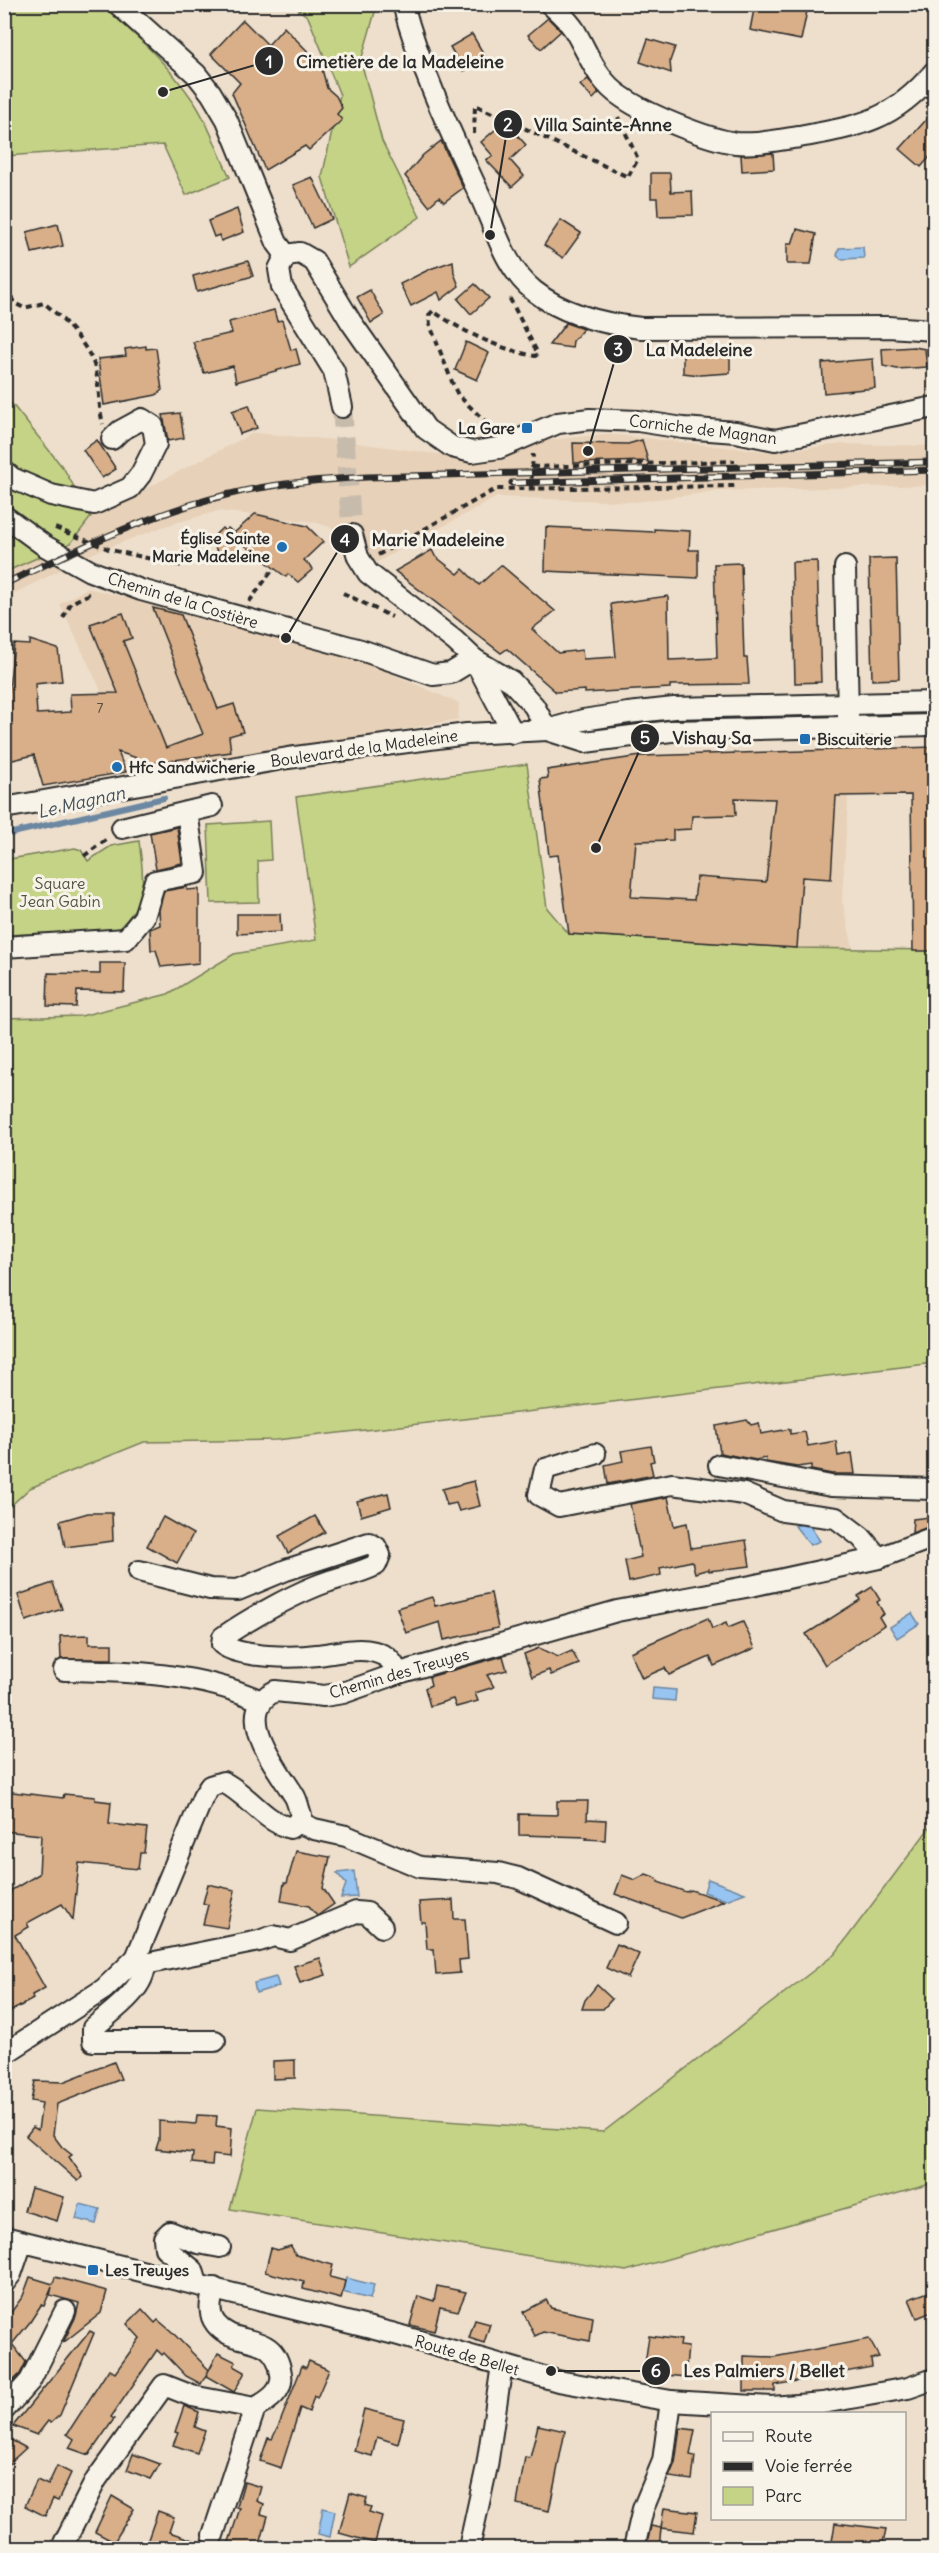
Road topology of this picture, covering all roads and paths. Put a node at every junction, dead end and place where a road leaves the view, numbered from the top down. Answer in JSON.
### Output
{"nodes":[{"id":1,"x":118,"y":4,"type":"edge"},
{"id":2,"x":403,"y":4,"type":"edge"},
{"id":3,"x":550,"y":4,"type":"edge"},
{"id":4,"x":934,"y":72,"type":"edge"},
{"id":5,"x":605,"y":83,"type":"junction"},
{"id":6,"x":473,"y":138,"type":"dead end"},
{"id":7,"x":286,"y":255,"type":"junction"},
{"id":8,"x":4,"y":277,"type":"edge"},
{"id":9,"x":504,"y":287,"type":"dead end"},
{"id":10,"x":934,"y":330,"type":"edge"},
{"id":11,"x":342,"y":407,"type":"tunnel mouth"},
{"id":12,"x":934,"y":407,"type":"edge"},
{"id":13,"x":112,"y":439,"type":"joint"},
{"id":14,"x":509,"y":445,"type":"junction"},
{"id":15,"x":735,"y":461,"type":"dead end"},
{"id":16,"x":4,"y":471,"type":"edge"},
{"id":17,"x":737,"y":486,"type":"dead end"},
{"id":18,"x":531,"y":489,"type":"junction"},
{"id":19,"x":4,"y":516,"type":"edge"},
{"id":20,"x":52,"y":527,"type":"dead end"},
{"id":21,"x":352,"y":535,"type":"tunnel mouth"},
{"id":22,"x":361,"y":564,"type":"junction"},
{"id":23,"x":183,"y":566,"type":"dead end"},
{"id":24,"x":845,"y":567,"type":"dead end"},
{"id":25,"x":274,"y":568,"type":"dead end"},
{"id":26,"x":109,"y":579,"type":"junction"},
{"id":27,"x":343,"y":593,"type":"dead end"},
{"id":28,"x":251,"y":598,"type":"dead end"},
{"id":29,"x":63,"y":618,"type":"dead end"},
{"id":30,"x":394,"y":618,"type":"dead end"},
{"id":31,"x":474,"y":659,"type":"junction"},
{"id":32,"x":934,"y":702,"type":"edge"},
{"id":33,"x":848,"y":704,"type":"junction"},
{"id":34,"x":934,"y":725,"type":"edge"},
{"id":35,"x":849,"y":727,"type":"junction"},
{"id":36,"x":547,"y":730,"type":"junction"},
{"id":37,"x":513,"y":733,"type":"junction"},
{"id":38,"x":212,"y":806,"type":"dead end"},
{"id":39,"x":4,"y":808,"type":"edge"},
{"id":40,"x":187,"y":812,"type":"junction"},
{"id":41,"x":122,"y":828,"type":"joint"},
{"id":42,"x":84,"y":856,"type":"dead end"},
{"id":43,"x":4,"y":947,"type":"edge"},
{"id":44,"x":595,"y":1454,"type":"dead end"},
{"id":45,"x":719,"y":1465,"type":"dead end"},
{"id":46,"x":934,"y":1489,"type":"edge"},
{"id":47,"x":934,"y":1537,"type":"edge"},
{"id":48,"x":879,"y":1558,"type":"junction"},
{"id":49,"x":139,"y":1571,"type":"dead end"},
{"id":50,"x":64,"y":1670,"type":"dead end"},
{"id":51,"x":399,"y":1673,"type":"junction"},
{"id":52,"x":261,"y":1701,"type":"junction"},
{"id":53,"x":298,"y":1822,"type":"junction"},
{"id":54,"x":616,"y":1923,"type":"dead end"},
{"id":55,"x":382,"y":1927,"type":"dead end"},
{"id":56,"x":140,"y":1961,"type":"junction"},
{"id":57,"x":215,"y":2041,"type":"dead end"},
{"id":58,"x":4,"y":2054,"type":"edge"},
{"id":59,"x":13,"y":2239,"type":"edge"},
{"id":60,"x":220,"y":2247,"type":"dead end"},
{"id":61,"x":4,"y":2283,"type":"edge"},
{"id":62,"x":206,"y":2286,"type":"junction"},
{"id":63,"x":65,"y":2312,"type":"dead end"},
{"id":64,"x":502,"y":2365,"type":"junction"},
{"id":65,"x":934,"y":2379,"type":"edge"},
{"id":66,"x":672,"y":2401,"type":"junction"},
{"id":67,"x":255,"y":2408,"type":"junction"},
{"id":68,"x":5,"y":2409,"type":"edge"},
{"id":69,"x":213,"y":2535,"type":"dead end"},
{"id":70,"x":68,"y":2548,"type":"edge"},
{"id":71,"x":469,"y":2548,"type":"edge"},
{"id":72,"x":634,"y":2548,"type":"edge"}],
"edges":[{"from":1,"to":7,"type":"street"},
{"from":2,"to":10,"type":"street"},
{"from":3,"to":5,"type":"street"},
{"from":4,"to":5,"type":"street"},
{"from":5,"to":6,"type":"path"},
{"from":7,"to":11,"type":"street"},
{"from":7,"to":14,"type":"street","name":"Corniche de Magnan"},
{"from":8,"to":13,"type":"path"},
{"from":9,"to":14,"type":"path"},
{"from":12,"to":14,"type":"street","name":"Corniche de Magnan"},
{"from":13,"to":16,"type":"street"},
{"from":15,"to":18,"type":"path"},
{"from":17,"to":18,"type":"path"},
{"from":18,"to":22,"type":"path"},
{"from":19,"to":26,"type":"street","name":"Chemin de la Costière"},
{"from":20,"to":23,"type":"path"},
{"from":21,"to":22,"type":"street"},
{"from":22,"to":31,"type":"street"},
{"from":24,"to":33,"type":"street"},
{"from":25,"to":28,"type":"path"},
{"from":26,"to":29,"type":"path"},
{"from":26,"to":31,"type":"street","name":"Chemin de la Costière"},
{"from":27,"to":30,"type":"path"},
{"from":31,"to":36,"type":"street"},
{"from":31,"to":37,"type":"street"},
{"from":32,"to":33,"type":"street","name":"Boulevard de la Madeleine"},
{"from":33,"to":35,"type":"street"},
{"from":33,"to":36,"type":"street","name":"Boulevard de la Madeleine"},
{"from":34,"to":35,"type":"street","name":"Boulevard de la Madeleine"},
{"from":35,"to":36,"type":"street","name":"Boulevard de la Madeleine"},
{"from":36,"to":37,"type":"street","name":"Boulevard de la Madeleine"},
{"from":37,"to":39,"type":"street","name":"Boulevard de la Madeleine"},
{"from":38,"to":40,"type":"street"},
{"from":40,"to":41,"type":"street"},
{"from":40,"to":43,"type":"street"},
{"from":41,"to":42,"type":"path"},
{"from":44,"to":48,"type":"street"},
{"from":45,"to":46,"type":"street"},
{"from":47,"to":48,"type":"street","name":"Chemin des Treuyes"},
{"from":48,"to":51,"type":"street","name":"Chemin des Treuyes"},
{"from":49,"to":51,"type":"street"},
{"from":50,"to":52,"type":"street"},
{"from":51,"to":52,"type":"street","name":"Chemin des Treuyes"},
{"from":52,"to":53,"type":"street"},
{"from":53,"to":54,"type":"street"},
{"from":53,"to":56,"type":"street"},
{"from":55,"to":56,"type":"street"},
{"from":56,"to":57,"type":"street"},
{"from":56,"to":58,"type":"street"},
{"from":59,"to":61,"type":"street"},
{"from":59,"to":62,"type":"street","name":"Route de Bellet"},
{"from":60,"to":62,"type":"street"},
{"from":62,"to":64,"type":"street","name":"Route de Bellet"},
{"from":62,"to":67,"type":"street"},
{"from":63,"to":68,"type":"street"},
{"from":64,"to":66,"type":"street","name":"Route de Bellet"},
{"from":64,"to":71,"type":"street"},
{"from":65,"to":66,"type":"street","name":"Route de Bellet"},
{"from":66,"to":72,"type":"street"},
{"from":67,"to":69,"type":"street"},
{"from":67,"to":70,"type":"street"}]}
